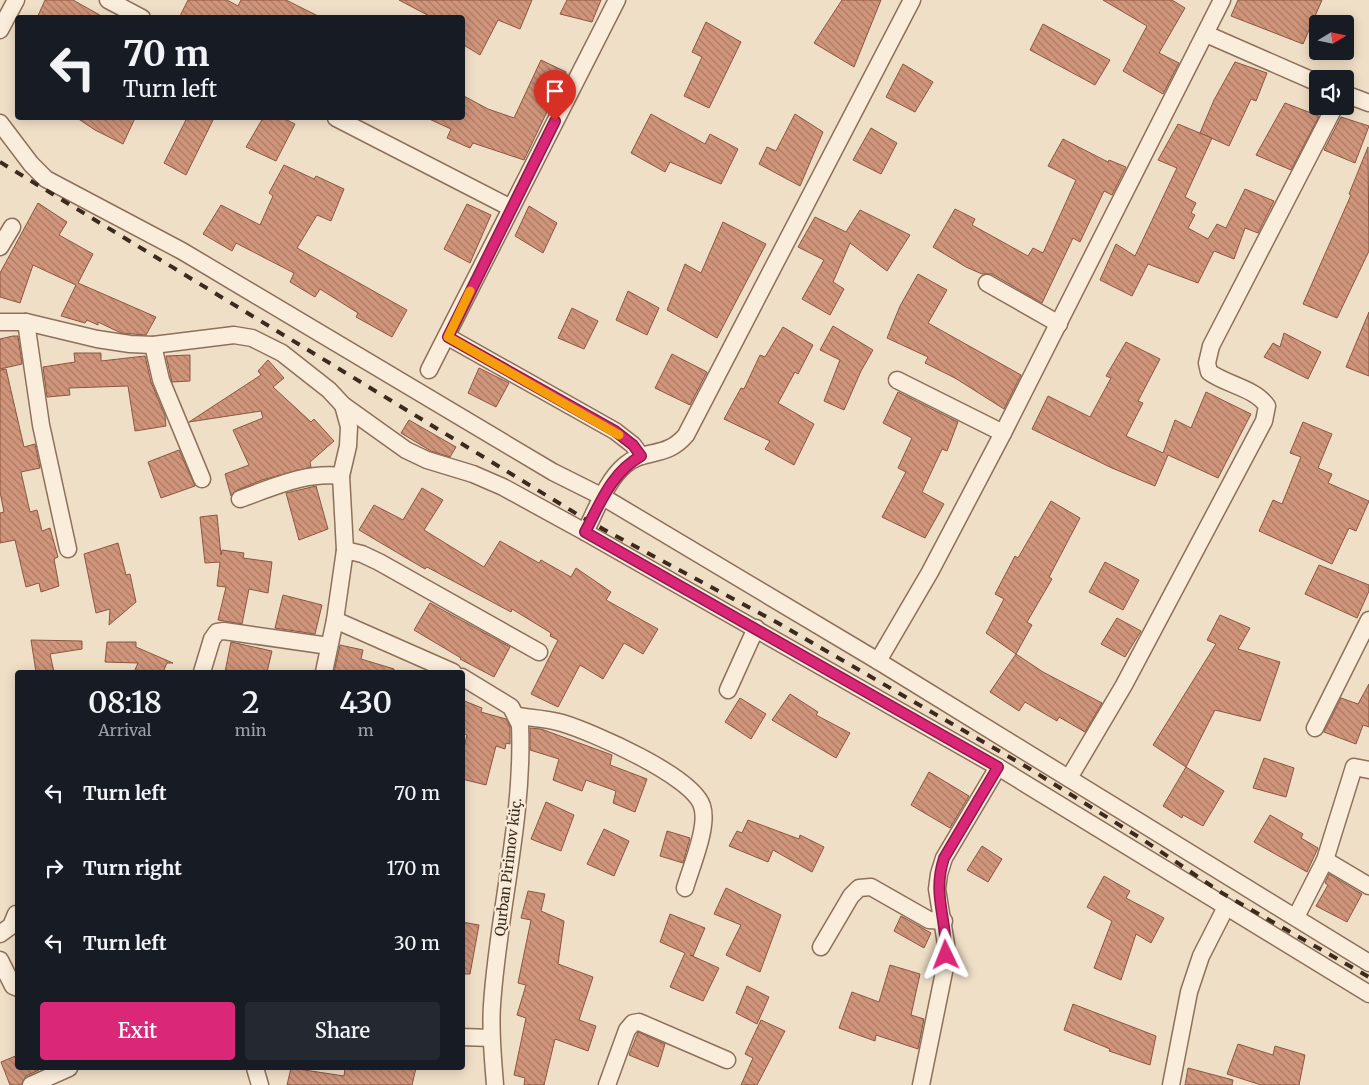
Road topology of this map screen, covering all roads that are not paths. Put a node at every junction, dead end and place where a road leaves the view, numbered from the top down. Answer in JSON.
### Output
{"nodes":[{"id":1,"x":16,"y":0,"type":"edge"},
{"id":2,"x":108,"y":0,"type":"edge"},
{"id":3,"x":617,"y":0,"type":"edge"},
{"id":4,"x":912,"y":0,"type":"edge"},
{"id":5,"x":1222,"y":0,"type":"edge"},
{"id":6,"x":136,"y":15,"type":"edge"},
{"id":7,"x":0,"y":30,"type":"edge"},
{"id":8,"x":1206,"y":34,"type":"junction"},
{"id":9,"x":1309,"y":78,"type":"edge"},
{"id":10,"x":1354,"y":97,"type":"edge"},
{"id":11,"x":1369,"y":103,"type":"edge"},
{"id":12,"x":1330,"y":115,"type":"edge"},
{"id":13,"x":340,"y":120,"type":"edge"},
{"id":14,"x":0,"y":123,"type":"edge"},
{"id":15,"x":512,"y":208,"type":"junction"},
{"id":16,"x":12,"y":227,"type":"dead end"},
{"id":17,"x":0,"y":247,"type":"edge"},
{"id":18,"x":987,"y":283,"type":"dead end"},
{"id":19,"x":0,"y":322,"type":"edge"},
{"id":20,"x":26,"y":322,"type":"junction"},
{"id":21,"x":1059,"y":324,"type":"junction"},
{"id":22,"x":448,"y":337,"type":"junction"},
{"id":23,"x":154,"y":345,"type":"junction"},
{"id":24,"x":429,"y":370,"type":"dead end"},
{"id":25,"x":897,"y":380,"type":"dead end"},
{"id":26,"x":343,"y":405,"type":"junction"},
{"id":27,"x":1002,"y":433,"type":"junction"},
{"id":28,"x":641,"y":456,"type":"junction"},
{"id":29,"x":341,"y":476,"type":"junction"},
{"id":30,"x":202,"y":479,"type":"dead end"},
{"id":31,"x":603,"y":497,"type":"junction"},
{"id":32,"x":240,"y":499,"type":"dead end"},
{"id":33,"x":585,"y":532,"type":"junction"},
{"id":34,"x":68,"y":549,"type":"dead end"},
{"id":35,"x":345,"y":550,"type":"junction"},
{"id":36,"x":335,"y":620,"type":"junction"},
{"id":37,"x":1369,"y":620,"type":"edge"},
{"id":38,"x":756,"y":628,"type":"junction"},
{"id":39,"x":328,"y":646,"type":"junction"},
{"id":40,"x":539,"y":652,"type":"dead end"},
{"id":41,"x":878,"y":661,"type":"junction"},
{"id":42,"x":203,"y":670,"type":"edge"},
{"id":43,"x":324,"y":670,"type":"edge"},
{"id":44,"x":448,"y":670,"type":"edge"},
{"id":45,"x":465,"y":679,"type":"edge"},
{"id":46,"x":728,"y":690,"type":"dead end"},
{"id":47,"x":517,"y":716,"type":"junction"},
{"id":48,"x":1315,"y":728,"type":"dead end"},
{"id":49,"x":998,"y":767,"type":"junction"},
{"id":50,"x":1369,"y":770,"type":"edge"},
{"id":51,"x":1069,"y":778,"type":"junction"},
{"id":52,"x":1325,"y":860,"type":"junction"},
{"id":53,"x":1369,"y":886,"type":"edge"},
{"id":54,"x":685,"y":888,"type":"dead end"},
{"id":55,"x":1226,"y":907,"type":"junction"},
{"id":56,"x":15,"y":916,"type":"edge"},
{"id":57,"x":1296,"y":917,"type":"junction"},
{"id":58,"x":944,"y":921,"type":"junction"},
{"id":59,"x":0,"y":934,"type":"edge"},
{"id":60,"x":821,"y":947,"type":"dead end"},
{"id":61,"x":0,"y":960,"type":"edge"},
{"id":62,"x":1369,"y":963,"type":"edge"},
{"id":63,"x":15,"y":987,"type":"edge"},
{"id":64,"x":1369,"y":994,"type":"edge"},
{"id":65,"x":465,"y":1036,"type":"edge"},
{"id":66,"x":491,"y":1038,"type":"junction"},
{"id":67,"x":727,"y":1060,"type":"dead end"},
{"id":68,"x":65,"y":1070,"type":"edge"},
{"id":69,"x":256,"y":1070,"type":"edge"},
{"id":70,"x":31,"y":1085,"type":"edge"},
{"id":71,"x":260,"y":1085,"type":"edge"},
{"id":72,"x":495,"y":1085,"type":"edge"},
{"id":73,"x":607,"y":1085,"type":"edge"},
{"id":74,"x":921,"y":1085,"type":"edge"},
{"id":75,"x":1171,"y":1085,"type":"edge"}],
"edges":[{"from":1,"to":7,"type":"street"},
{"from":2,"to":6,"type":"street"},
{"from":3,"to":15,"type":"street"},
{"from":4,"to":28,"type":"street"},
{"from":5,"to":8,"type":"street"},
{"from":8,"to":9,"type":"street"},
{"from":8,"to":21,"type":"street"},
{"from":10,"to":11,"type":"street"},
{"from":12,"to":51,"type":"street"},
{"from":13,"to":15,"type":"street"},
{"from":14,"to":31,"type":"street"},
{"from":15,"to":22,"type":"street"},
{"from":16,"to":17,"type":"street"},
{"from":18,"to":21,"type":"street"},
{"from":19,"to":20,"type":"street"},
{"from":20,"to":23,"type":"street"},
{"from":20,"to":34,"type":"street"},
{"from":21,"to":27,"type":"street"},
{"from":22,"to":24,"type":"street"},
{"from":22,"to":28,"type":"street"},
{"from":23,"to":26,"type":"street"},
{"from":23,"to":30,"type":"street"},
{"from":25,"to":27,"type":"street"},
{"from":26,"to":29,"type":"street"},
{"from":26,"to":33,"type":"street"},
{"from":27,"to":41,"type":"street"},
{"from":28,"to":31,"type":"street"},
{"from":29,"to":32,"type":"street"},
{"from":29,"to":35,"type":"street"},
{"from":31,"to":33,"type":"street"},
{"from":31,"to":41,"type":"street"},
{"from":33,"to":38,"type":"street"},
{"from":35,"to":36,"type":"street"},
{"from":35,"to":40,"type":"street"},
{"from":36,"to":39,"type":"street"},
{"from":36,"to":44,"type":"street"},
{"from":37,"to":48,"type":"street"},
{"from":38,"to":46,"type":"street"},
{"from":38,"to":49,"type":"street"},
{"from":39,"to":42,"type":"street"},
{"from":39,"to":43,"type":"street"},
{"from":41,"to":51,"type":"street"},
{"from":45,"to":47,"type":"street"},
{"from":47,"to":54,"type":"street"},
{"from":47,"to":66,"type":"street","name":"Qurban Pirimov küç."},
{"from":49,"to":55,"type":"street"},
{"from":49,"to":58,"type":"street"},
{"from":50,"to":52,"type":"street"},
{"from":51,"to":57,"type":"street"},
{"from":52,"to":53,"type":"street"},
{"from":52,"to":57,"type":"street"},
{"from":55,"to":64,"type":"street"},
{"from":55,"to":75,"type":"street"},
{"from":56,"to":59,"type":"street"},
{"from":57,"to":62,"type":"street"},
{"from":58,"to":60,"type":"street"},
{"from":58,"to":74,"type":"street"},
{"from":61,"to":63,"type":"street"},
{"from":65,"to":66,"type":"street"},
{"from":66,"to":72,"type":"street","name":"Qurban Pirimov küç."},
{"from":67,"to":73,"type":"street"},
{"from":68,"to":70,"type":"street"},
{"from":69,"to":71,"type":"street"}]}
